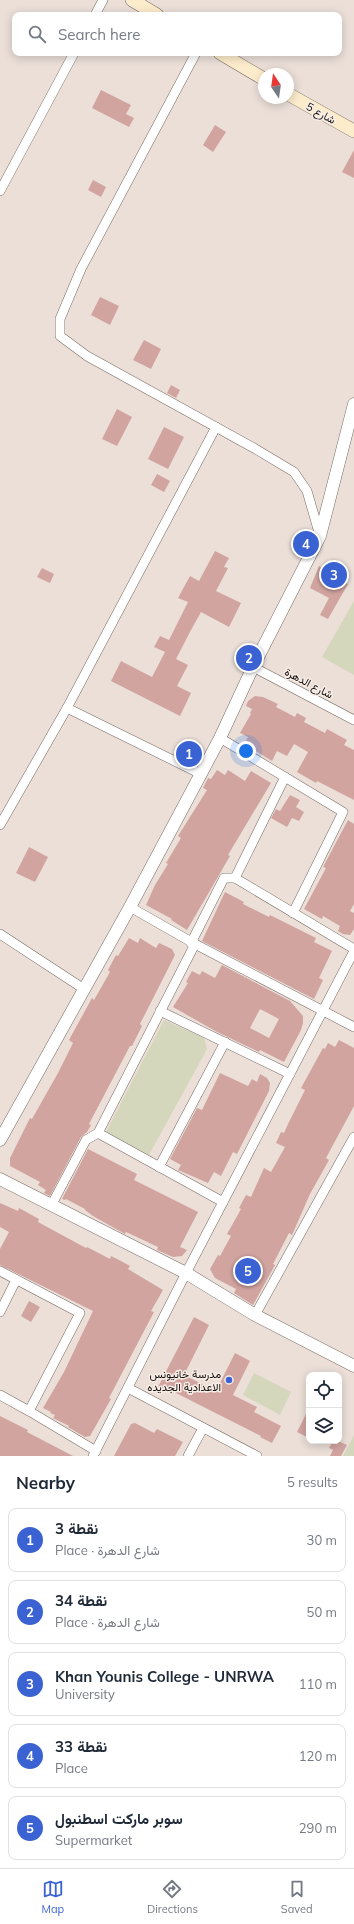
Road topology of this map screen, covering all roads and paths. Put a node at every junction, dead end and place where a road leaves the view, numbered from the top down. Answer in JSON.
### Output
{"nodes":[{"id":1,"x":103,"y":0,"type":"edge"},
{"id":2,"x":132,"y":0,"type":"edge"},
{"id":3,"x":97,"y":12,"type":"edge"},
{"id":4,"x":152,"y":12,"type":"edge"},
{"id":5,"x":72,"y":56,"type":"edge"},
{"id":6,"x":194,"y":56,"type":"edge"},
{"id":7,"x":225,"y":56,"type":"edge"},
{"id":8,"x":258,"y":75,"type":"edge"},
{"id":9,"x":294,"y":97,"type":"edge"},
{"id":10,"x":354,"y":131,"type":"edge"},
{"id":11,"x":0,"y":192,"type":"edge"},
{"id":12,"x":354,"y":404,"type":"edge"},
{"id":13,"x":216,"y":427,"type":"junction"},
{"id":14,"x":320,"y":536,"type":"junction"},
{"id":15,"x":253,"y":667,"type":"junction"},
{"id":16,"x":67,"y":708,"type":"junction"},
{"id":17,"x":354,"y":720,"type":"edge"},
{"id":18,"x":220,"y":738,"type":"junction"},
{"id":19,"x":200,"y":774,"type":"junction"},
{"id":20,"x":285,"y":777,"type":"junction"},
{"id":21,"x":3,"y":812,"type":"edge"},
{"id":22,"x":0,"y":825,"type":"edge"},
{"id":23,"x":234,"y":878,"type":"junction"},
{"id":24,"x":130,"y":907,"type":"junction"},
{"id":25,"x":293,"y":913,"type":"junction"},
{"id":26,"x":0,"y":934,"type":"edge"},
{"id":27,"x":193,"y":943,"type":"junction"},
{"id":28,"x":354,"y":950,"type":"edge"},
{"id":29,"x":84,"y":988,"type":"junction"},
{"id":30,"x":323,"y":1010,"type":"junction"},
{"id":31,"x":160,"y":1011,"type":"junction"},
{"id":32,"x":354,"y":1027,"type":"edge"},
{"id":33,"x":225,"y":1042,"type":"junction"},
{"id":34,"x":290,"y":1074,"type":"junction"},
{"id":35,"x":98,"y":1134,"type":"junction"},
{"id":36,"x":354,"y":1137,"type":"edge"},
{"id":37,"x":0,"y":1140,"type":"edge"},
{"id":38,"x":158,"y":1167,"type":"junction"},
{"id":39,"x":0,"y":1179,"type":"edge"},
{"id":40,"x":223,"y":1202,"type":"junction"},
{"id":41,"x":52,"y":1204,"type":"junction"},
{"id":42,"x":0,"y":1271,"type":"edge"},
{"id":43,"x":186,"y":1273,"type":"junction"},
{"id":44,"x":16,"y":1280,"type":"junction"},
{"id":45,"x":0,"y":1312,"type":"edge"},
{"id":46,"x":254,"y":1315,"type":"junction"},
{"id":47,"x":354,"y":1366,"type":"edge"},
{"id":48,"x":128,"y":1388,"type":"junction"},
{"id":49,"x":0,"y":1395,"type":"edge"},
{"id":50,"x":29,"y":1411,"type":"junction"},
{"id":51,"x":202,"y":1428,"type":"junction"},
{"id":52,"x":95,"y":1454,"type":"edge"},
{"id":53,"x":188,"y":1456,"type":"edge"},
{"id":54,"x":256,"y":1456,"type":"edge"}],
"edges":[{"from":1,"to":3,"type":"street"},
{"from":2,"to":4,"type":"main road"},
{"from":5,"to":11,"type":"street"},
{"from":6,"to":13,"type":"street"},
{"from":7,"to":8,"type":"main road"},
{"from":9,"to":10,"type":"main road","name":"شارع 5"},
{"from":12,"to":14,"type":"street"},
{"from":13,"to":14,"type":"street"},
{"from":13,"to":16,"type":"street"},
{"from":14,"to":15,"type":"street"},
{"from":15,"to":17,"type":"street","name":"شارع الدهرة"},
{"from":15,"to":18,"type":"street"},
{"from":16,"to":19,"type":"street"},
{"from":16,"to":21,"type":"street"},
{"from":18,"to":19,"type":"street"},
{"from":18,"to":20,"type":"street"},
{"from":19,"to":24,"type":"street"},
{"from":20,"to":23,"type":"street"},
{"from":20,"to":25,"type":"street"},
{"from":21,"to":22,"type":"street"},
{"from":23,"to":25,"type":"street"},
{"from":23,"to":27,"type":"street"},
{"from":24,"to":27,"type":"street"},
{"from":24,"to":29,"type":"street"},
{"from":25,"to":28,"type":"street"},
{"from":26,"to":29,"type":"street"},
{"from":27,"to":30,"type":"street"},
{"from":27,"to":31,"type":"street"},
{"from":28,"to":30,"type":"street"},
{"from":29,"to":37,"type":"street"},
{"from":30,"to":32,"type":"street"},
{"from":30,"to":34,"type":"street"},
{"from":31,"to":33,"type":"street"},
{"from":31,"to":35,"type":"street"},
{"from":33,"to":34,"type":"street"},
{"from":33,"to":38,"type":"street"},
{"from":34,"to":40,"type":"street"},
{"from":35,"to":38,"type":"street"},
{"from":35,"to":41,"type":"street"},
{"from":36,"to":46,"type":"street"},
{"from":38,"to":40,"type":"street"},
{"from":39,"to":41,"type":"street"},
{"from":40,"to":43,"type":"street"},
{"from":41,"to":43,"type":"street"},
{"from":42,"to":44,"type":"street"},
{"from":43,"to":46,"type":"street"},
{"from":43,"to":48,"type":"street"},
{"from":44,"to":45,"type":"street"},
{"from":44,"to":50,"type":"street"},
{"from":46,"to":47,"type":"street"},
{"from":48,"to":51,"type":"street"},
{"from":48,"to":52,"type":"street"},
{"from":49,"to":50,"type":"street"},
{"from":50,"to":52,"type":"street"},
{"from":51,"to":53,"type":"street"},
{"from":51,"to":54,"type":"street"}]}
